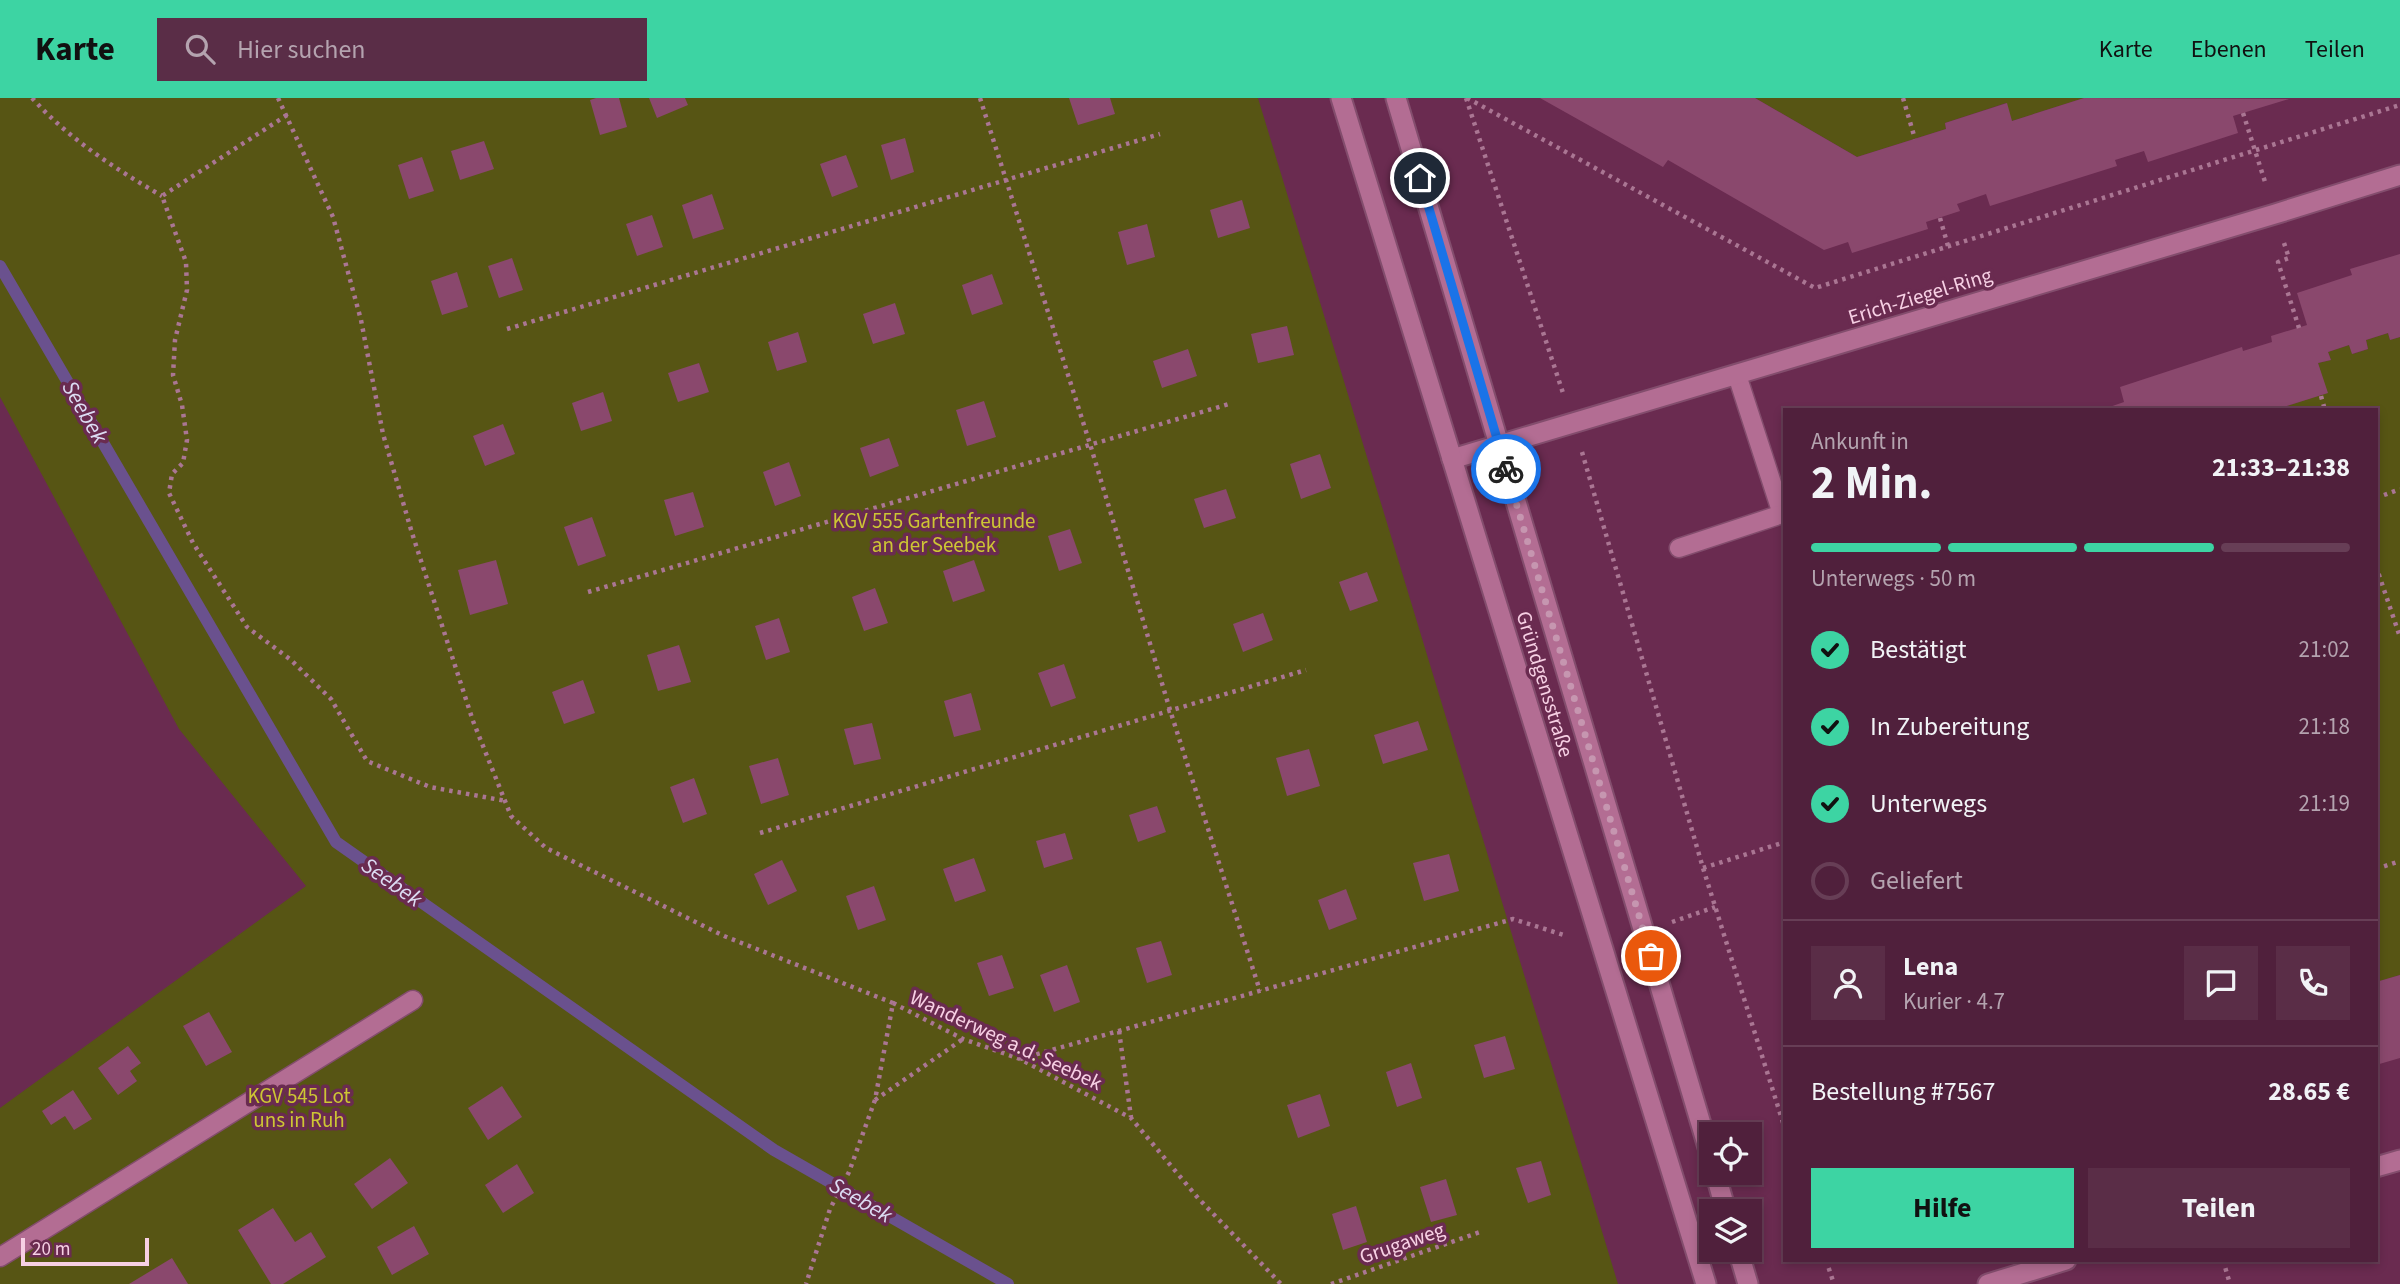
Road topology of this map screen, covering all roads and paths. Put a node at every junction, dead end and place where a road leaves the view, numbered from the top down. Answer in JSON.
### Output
{"nodes":[{"id":1,"x":32,"y":98,"type":"edge"},
{"id":2,"x":278,"y":98,"type":"edge"},
{"id":3,"x":980,"y":98,"type":"edge"},
{"id":4,"x":1341,"y":98,"type":"edge"},
{"id":5,"x":1396,"y":98,"type":"edge"},
{"id":6,"x":1467,"y":98,"type":"edge"},
{"id":7,"x":1903,"y":98,"type":"edge"},
{"id":8,"x":2400,"y":105,"type":"edge"},
{"id":9,"x":2243,"y":113,"type":"dead end"},
{"id":10,"x":287,"y":115,"type":"junction"},
{"id":11,"x":1160,"y":134,"type":"dead end"},
{"id":12,"x":1915,"y":139,"type":"dead end"},
{"id":13,"x":2255,"y":150,"type":"junction"},
{"id":14,"x":2400,"y":174,"type":"edge"},
{"id":15,"x":1005,"y":180,"type":"junction"},
{"id":16,"x":162,"y":196,"type":"junction"},
{"id":17,"x":2275,"y":214,"type":"junction"},
{"id":18,"x":1940,"y":218,"type":"dead end"},
{"id":19,"x":1948,"y":246,"type":"junction"},
{"id":20,"x":2299,"y":328,"type":"dead end"},
{"id":21,"x":507,"y":329,"type":"dead end"},
{"id":22,"x":1737,"y":374,"type":"junction"},
{"id":23,"x":2321,"y":396,"type":"dead end"},
{"id":24,"x":1229,"y":404,"type":"dead end"},
{"id":25,"x":2324,"y":408,"type":"edge"},
{"id":26,"x":1573,"y":423,"type":"junction"},
{"id":27,"x":1090,"y":444,"type":"junction"},
{"id":28,"x":1499,"y":445,"type":"junction"},
{"id":29,"x":1452,"y":459,"type":"junction"},
{"id":30,"x":2400,"y":489,"type":"edge"},
{"id":31,"x":2378,"y":497,"type":"edge"},
{"id":32,"x":1783,"y":514,"type":"edge"},
{"id":33,"x":1679,"y":548,"type":"dead end"},
{"id":34,"x":2378,"y":572,"type":"edge"},
{"id":35,"x":588,"y":592,"type":"dead end"},
{"id":36,"x":2400,"y":637,"type":"edge"},
{"id":37,"x":1306,"y":670,"type":"dead end"},
{"id":38,"x":1170,"y":710,"type":"junction"},
{"id":39,"x":506,"y":802,"type":"junction"},
{"id":40,"x":760,"y":833,"type":"dead end"},
{"id":41,"x":1783,"y":843,"type":"edge"},
{"id":42,"x":2400,"y":861,"type":"edge"},
{"id":43,"x":1703,"y":868,"type":"junction"},
{"id":44,"x":2378,"y":868,"type":"edge"},
{"id":45,"x":1715,"y":907,"type":"junction"},
{"id":46,"x":1644,"y":932,"type":"junction"},
{"id":47,"x":1602,"y":946,"type":"junction"},
{"id":48,"x":1260,"y":991,"type":"junction"},
{"id":49,"x":412,"y":1000,"type":"dead end"},
{"id":50,"x":893,"y":1003,"type":"junction"},
{"id":51,"x":1119,"y":1031,"type":"junction"},
{"id":52,"x":963,"y":1040,"type":"junction"},
{"id":53,"x":1020,"y":1059,"type":"junction"},
{"id":54,"x":875,"y":1100,"type":"junction"},
{"id":55,"x":1131,"y":1118,"type":"junction"},
{"id":56,"x":1700,"y":1122,"type":"edge"},
{"id":57,"x":1783,"y":1123,"type":"edge"},
{"id":58,"x":2400,"y":1160,"type":"edge"},
{"id":59,"x":2378,"y":1166,"type":"edge"},
{"id":60,"x":1483,"y":1231,"type":"dead end"},
{"id":61,"x":0,"y":1257,"type":"edge"},
{"id":62,"x":1742,"y":1262,"type":"edge"},
{"id":63,"x":1827,"y":1262,"type":"edge"},
{"id":64,"x":2060,"y":1262,"type":"edge"},
{"id":65,"x":2223,"y":1262,"type":"edge"},
{"id":66,"x":806,"y":1284,"type":"edge"},
{"id":67,"x":1281,"y":1284,"type":"edge"},
{"id":68,"x":1331,"y":1284,"type":"edge"},
{"id":69,"x":1706,"y":1284,"type":"edge"},
{"id":70,"x":1748,"y":1284,"type":"edge"},
{"id":71,"x":1833,"y":1284,"type":"edge"},
{"id":72,"x":1988,"y":1284,"type":"edge"},
{"id":73,"x":2230,"y":1284,"type":"edge"}],
"edges":[{"from":1,"to":16,"type":"path"},
{"from":2,"to":10,"type":"path","name":"Wanderweg a.d. Seebek"},
{"from":3,"to":15,"type":"path"},
{"from":4,"to":29,"type":"street","name":"Gründgensstraße"},
{"from":5,"to":28,"type":"street","name":"Gründgensstraße"},
{"from":6,"to":19,"type":"path"},
{"from":6,"to":26,"type":"path"},
{"from":7,"to":12,"type":"path"},
{"from":8,"to":13,"type":"path"},
{"from":9,"to":13,"type":"path"},
{"from":10,"to":16,"type":"path"},
{"from":10,"to":39,"type":"path","name":"Wanderweg a.d. Seebek"},
{"from":11,"to":15,"type":"path"},
{"from":13,"to":17,"type":"path"},
{"from":13,"to":19,"type":"path"},
{"from":14,"to":17,"type":"street","name":"Erich-Ziegel-Ring"},
{"from":15,"to":21,"type":"path"},
{"from":15,"to":27,"type":"path"},
{"from":16,"to":39,"type":"path"},
{"from":17,"to":20,"type":"path"},
{"from":17,"to":22,"type":"street","name":"Erich-Ziegel-Ring"},
{"from":18,"to":19,"type":"path"},
{"from":22,"to":26,"type":"street","name":"Erich-Ziegel-Ring"},
{"from":22,"to":32,"type":"lane"},
{"from":23,"to":25,"type":"path"},
{"from":24,"to":27,"type":"path"},
{"from":26,"to":28,"type":"street","name":"Erich-Ziegel-Ring"},
{"from":26,"to":43,"type":"path"},
{"from":27,"to":35,"type":"path"},
{"from":27,"to":38,"type":"path"},
{"from":28,"to":29,"type":"street","name":"Erich-Ziegel-Ring"},
{"from":28,"to":46,"type":"street","name":"Gründgensstraße"},
{"from":29,"to":47,"type":"street","name":"Gründgensstraße"},
{"from":30,"to":31,"type":"path"},
{"from":32,"to":33,"type":"lane"},
{"from":34,"to":36,"type":"path"},
{"from":37,"to":38,"type":"path"},
{"from":38,"to":40,"type":"path"},
{"from":38,"to":48,"type":"path"},
{"from":39,"to":50,"type":"path","name":"Wanderweg a.d. Seebek"},
{"from":41,"to":43,"type":"path"},
{"from":42,"to":44,"type":"path"},
{"from":43,"to":45,"type":"path"},
{"from":45,"to":46,"type":"path"},
{"from":45,"to":57,"type":"path"},
{"from":46,"to":56,"type":"street","name":"Gründgensstraße"},
{"from":47,"to":48,"type":"path"},
{"from":47,"to":69,"type":"street","name":"Gründgensstraße"},
{"from":48,"to":51,"type":"path"},
{"from":49,"to":61,"type":"lane"},
{"from":50,"to":52,"type":"path","name":"Wanderweg a.d. Seebek"},
{"from":50,"to":54,"type":"path"},
{"from":51,"to":53,"type":"path"},
{"from":51,"to":55,"type":"path"},
{"from":52,"to":53,"type":"path","name":"Wanderweg a.d. Seebek"},
{"from":52,"to":54,"type":"path"},
{"from":53,"to":55,"type":"path","name":"Wanderweg a.d. Seebek"},
{"from":54,"to":66,"type":"path"},
{"from":55,"to":67,"type":"path","name":"Wanderweg a.d. Seebek"},
{"from":58,"to":59,"type":"street"},
{"from":60,"to":68,"type":"path","name":"Grugaweg"},
{"from":62,"to":70,"type":"street"},
{"from":63,"to":71,"type":"path"},
{"from":64,"to":72,"type":"street"},
{"from":65,"to":73,"type":"path"}]}
